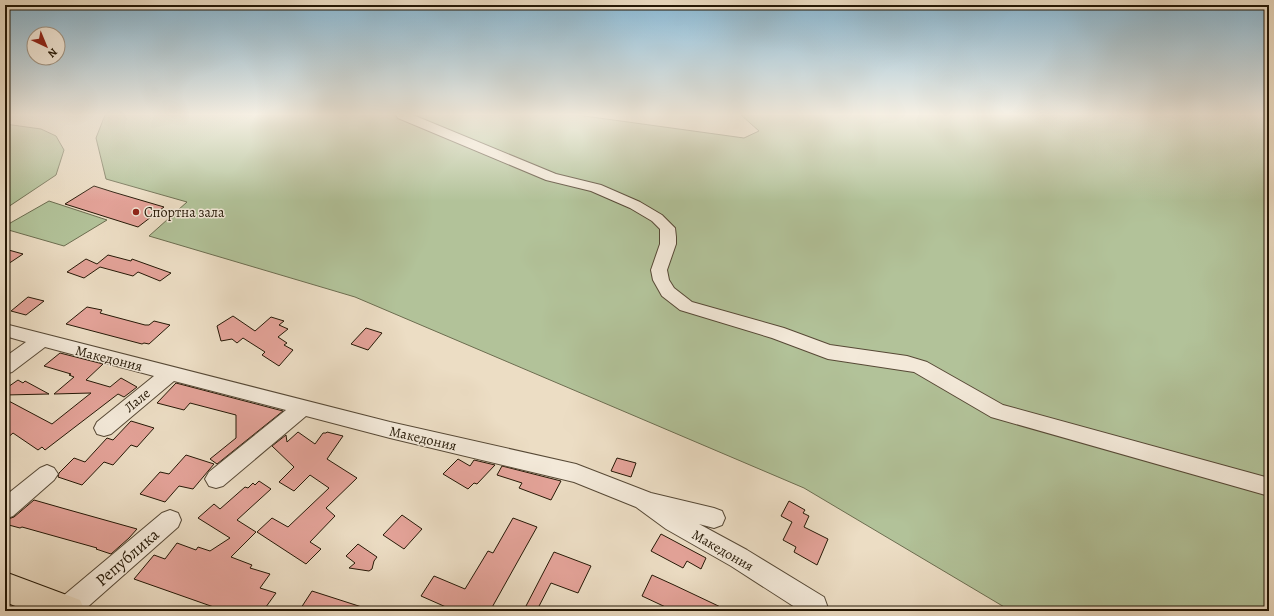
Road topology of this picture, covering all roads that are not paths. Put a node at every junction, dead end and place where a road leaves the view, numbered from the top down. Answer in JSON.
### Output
{"nodes":[{"id":1,"x":471,"y":144,"type":"edge"},
{"id":2,"x":5,"y":330,"type":"edge"},
{"id":3,"x":42,"y":340,"type":"junction"},
{"id":4,"x":5,"y":367,"type":"edge"},
{"id":5,"x":170,"y":373,"type":"junction"},
{"id":6,"x":304,"y":407,"type":"junction"},
{"id":7,"x":104,"y":428,"type":"dead end"},
{"id":8,"x":47,"y":474,"type":"dead end"},
{"id":9,"x":216,"y":479,"type":"dead end"},
{"id":10,"x":1269,"y":487,"type":"edge"},
{"id":11,"x":644,"y":500,"type":"junction"},
{"id":12,"x":5,"y":509,"type":"edge"},
{"id":13,"x":714,"y":518,"type":"dead end"},
{"id":14,"x":170,"y":520,"type":"dead end"},
{"id":15,"x":5,"y":587,"type":"edge"},
{"id":16,"x":816,"y":608,"type":"edge"},
{"id":17,"x":68,"y":610,"type":"edge"}],
"edges":[{"from":1,"to":10,"type":"street"},
{"from":2,"to":3,"type":"street","name":"Македония"},
{"from":3,"to":4,"type":"street"},
{"from":3,"to":5,"type":"street","name":"Македония"},
{"from":5,"to":6,"type":"street","name":"Македония"},
{"from":5,"to":7,"type":"street","name":"Лале"},
{"from":6,"to":9,"type":"street"},
{"from":6,"to":11,"type":"street","name":"Македония"},
{"from":8,"to":12,"type":"street"},
{"from":11,"to":13,"type":"street"},
{"from":11,"to":16,"type":"street","name":"Македония"},
{"from":14,"to":17,"type":"street","name":"Република"},
{"from":15,"to":17,"type":"main road"}]}
